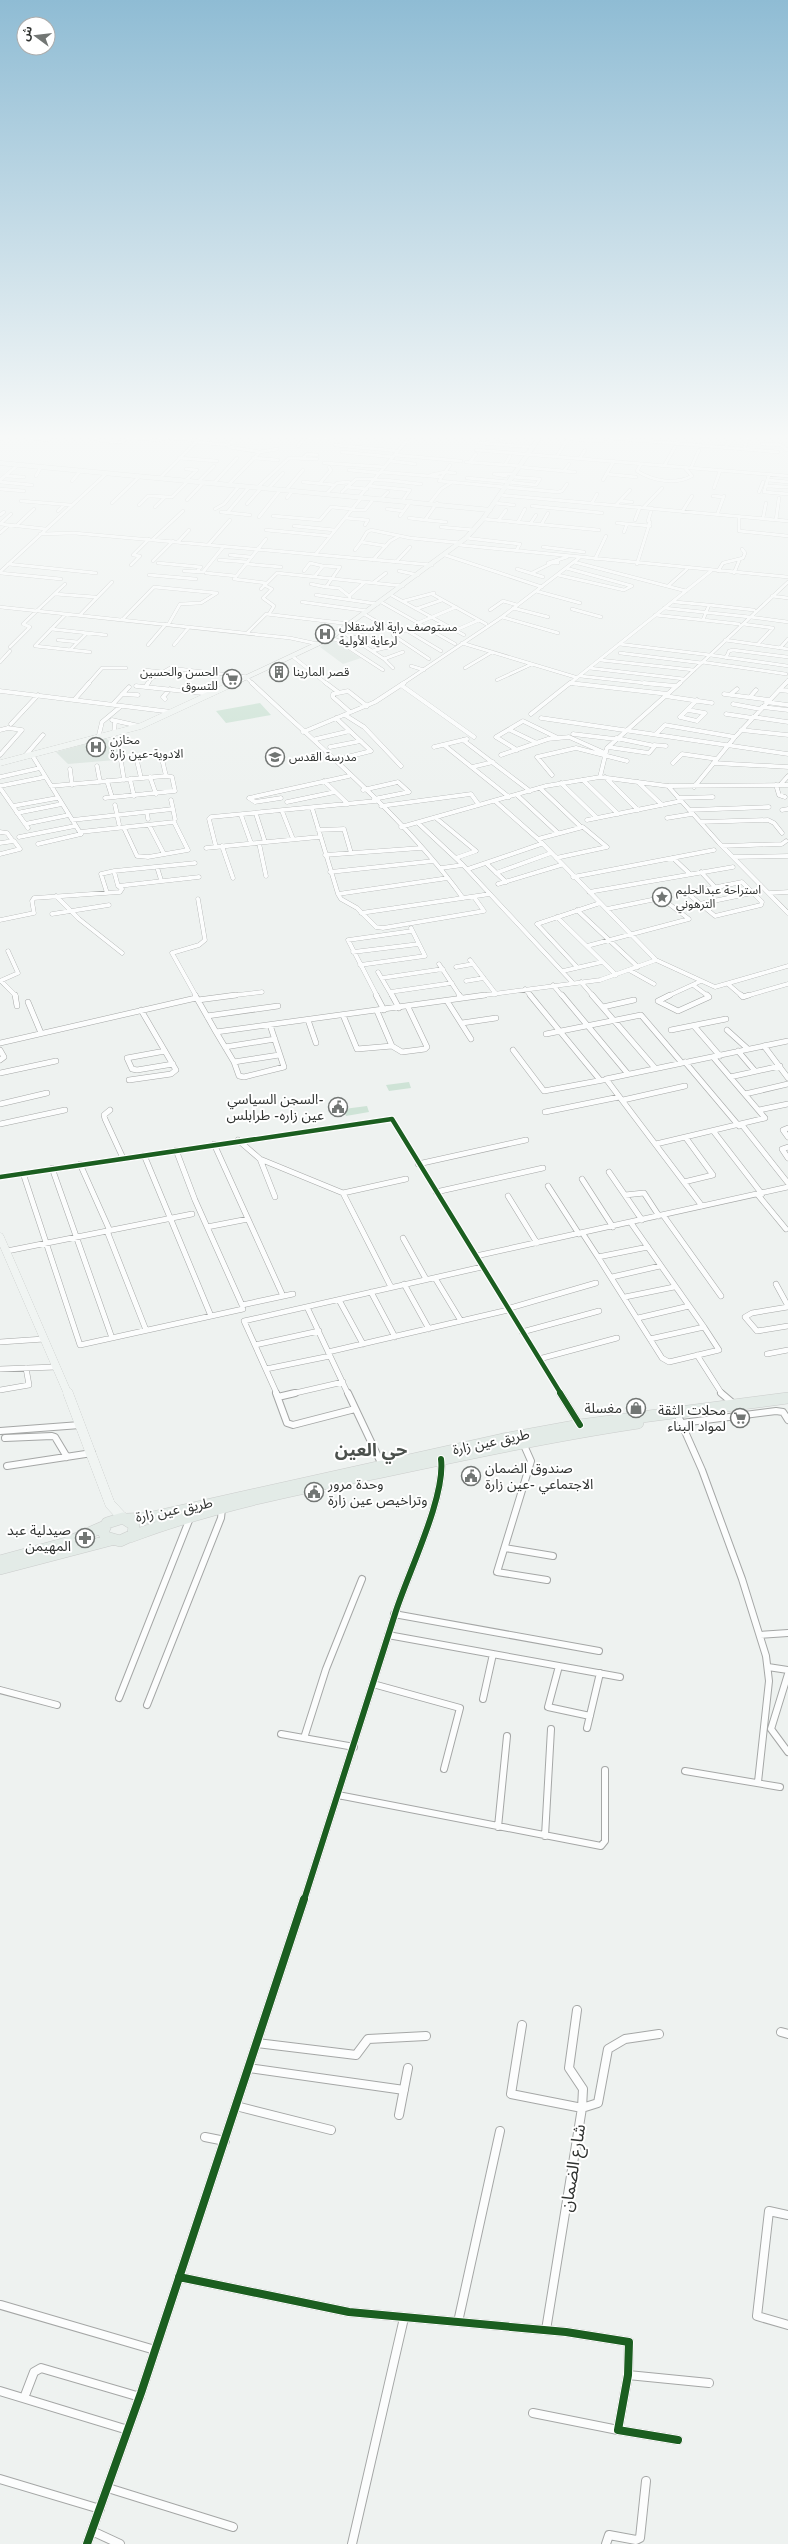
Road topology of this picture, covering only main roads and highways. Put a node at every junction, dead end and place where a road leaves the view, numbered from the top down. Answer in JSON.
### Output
{"nodes":[{"id":1,"x":443,"y":557,"type":"edge"},
{"id":2,"x":0,"y":763,"type":"edge"},
{"id":3,"x":0,"y":1237,"type":"edge"},
{"id":4,"x":5,"y":1252,"type":"edge"},
{"id":5,"x":788,"y":1398,"type":"edge"},
{"id":6,"x":788,"y":1404,"type":"edge"},
{"id":7,"x":110,"y":1504,"type":"junction"},
{"id":8,"x":148,"y":1518,"type":"junction"},
{"id":9,"x":125,"y":1519,"type":"junction"},
{"id":10,"x":105,"y":1525,"type":"junction"},
{"id":11,"x":148,"y":1530,"type":"junction"},
{"id":12,"x":130,"y":1537,"type":"junction"},
{"id":13,"x":91,"y":1539,"type":"junction"},
{"id":14,"x":111,"y":1540,"type":"junction"},
{"id":15,"x":0,"y":1561,"type":"edge"},
{"id":16,"x":0,"y":1569,"type":"edge"}],
"edges":[{"from":1,"to":2,"type":"main road"},
{"from":3,"to":4,"type":"main road"},
{"from":4,"to":7,"type":"main road"},
{"from":5,"to":8,"type":"main road","name":"طريق عين زارة"},
{"from":6,"to":11,"type":"main road","name":"طريق عين زارة"},
{"from":7,"to":9,"type":"main road"},
{"from":7,"to":10,"type":"main road"},
{"from":8,"to":9,"type":"main road","name":"طريق عين زارة"},
{"from":8,"to":11,"type":"main road"},
{"from":9,"to":10,"type":"main road"},
{"from":9,"to":12,"type":"main road"},
{"from":10,"to":13,"type":"main road"},
{"from":10,"to":14,"type":"main road"},
{"from":11,"to":12,"type":"main road","name":"طريق عين زارة"},
{"from":12,"to":14,"type":"main road"},
{"from":13,"to":14,"type":"main road"},
{"from":13,"to":15,"type":"main road"},
{"from":13,"to":16,"type":"main road"}]}
